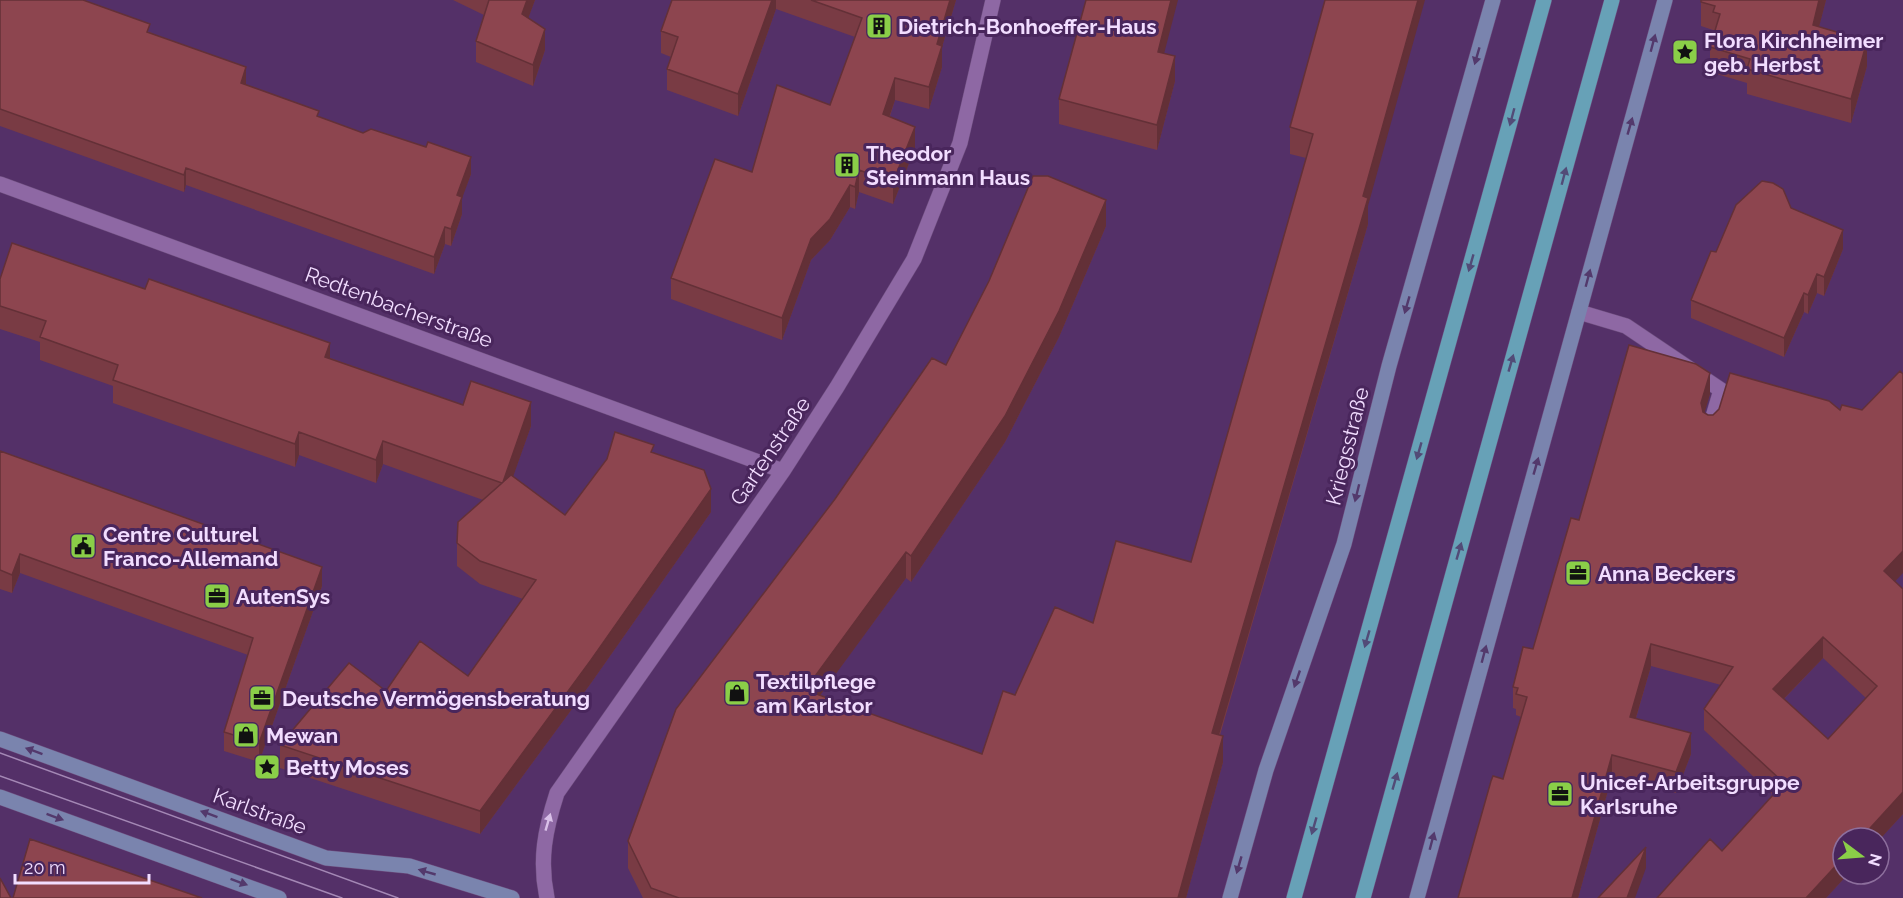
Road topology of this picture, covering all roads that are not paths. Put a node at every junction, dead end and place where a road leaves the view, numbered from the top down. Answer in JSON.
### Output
{"nodes":[{"id":1,"x":993,"y":0,"type":"edge"},
{"id":2,"x":1493,"y":0,"type":"edge"},
{"id":3,"x":1544,"y":0,"type":"edge"},
{"id":4,"x":1612,"y":0,"type":"edge"},
{"id":5,"x":1665,"y":0,"type":"edge"},
{"id":6,"x":0,"y":184,"type":"edge"},
{"id":7,"x":1579,"y":312,"type":"junction"},
{"id":8,"x":1710,"y":427,"type":"edge"},
{"id":9,"x":783,"y":471,"type":"junction"},
{"id":10,"x":0,"y":739,"type":"edge"},
{"id":11,"x":0,"y":797,"type":"edge"},
{"id":12,"x":279,"y":898,"type":"edge"},
{"id":13,"x":512,"y":898,"type":"edge"},
{"id":14,"x":547,"y":898,"type":"edge"},
{"id":15,"x":1230,"y":898,"type":"edge"},
{"id":16,"x":1294,"y":898,"type":"edge"},
{"id":17,"x":1363,"y":898,"type":"edge"},
{"id":18,"x":1417,"y":898,"type":"edge"}],
"edges":[{"from":1,"to":9,"type":"street","name":"Gartenstraße"},
{"from":2,"to":15,"type":"main road","name":"Kriegsstraße","one_way":true},
{"from":3,"to":16,"type":"main road","one_way":true},
{"from":17,"to":4,"type":"main road","one_way":true},
{"from":7,"to":5,"type":"main road","one_way":true},
{"from":6,"to":9,"type":"street","name":"Redtenbacherstraße"},
{"from":7,"to":8,"type":"street"},
{"from":18,"to":7,"type":"main road","one_way":true},
{"from":14,"to":9,"type":"street","name":"Gartenstraße","one_way":true},
{"from":13,"to":10,"type":"main road","name":"Karlstraße","one_way":true},
{"from":11,"to":12,"type":"main road","one_way":true}]}
